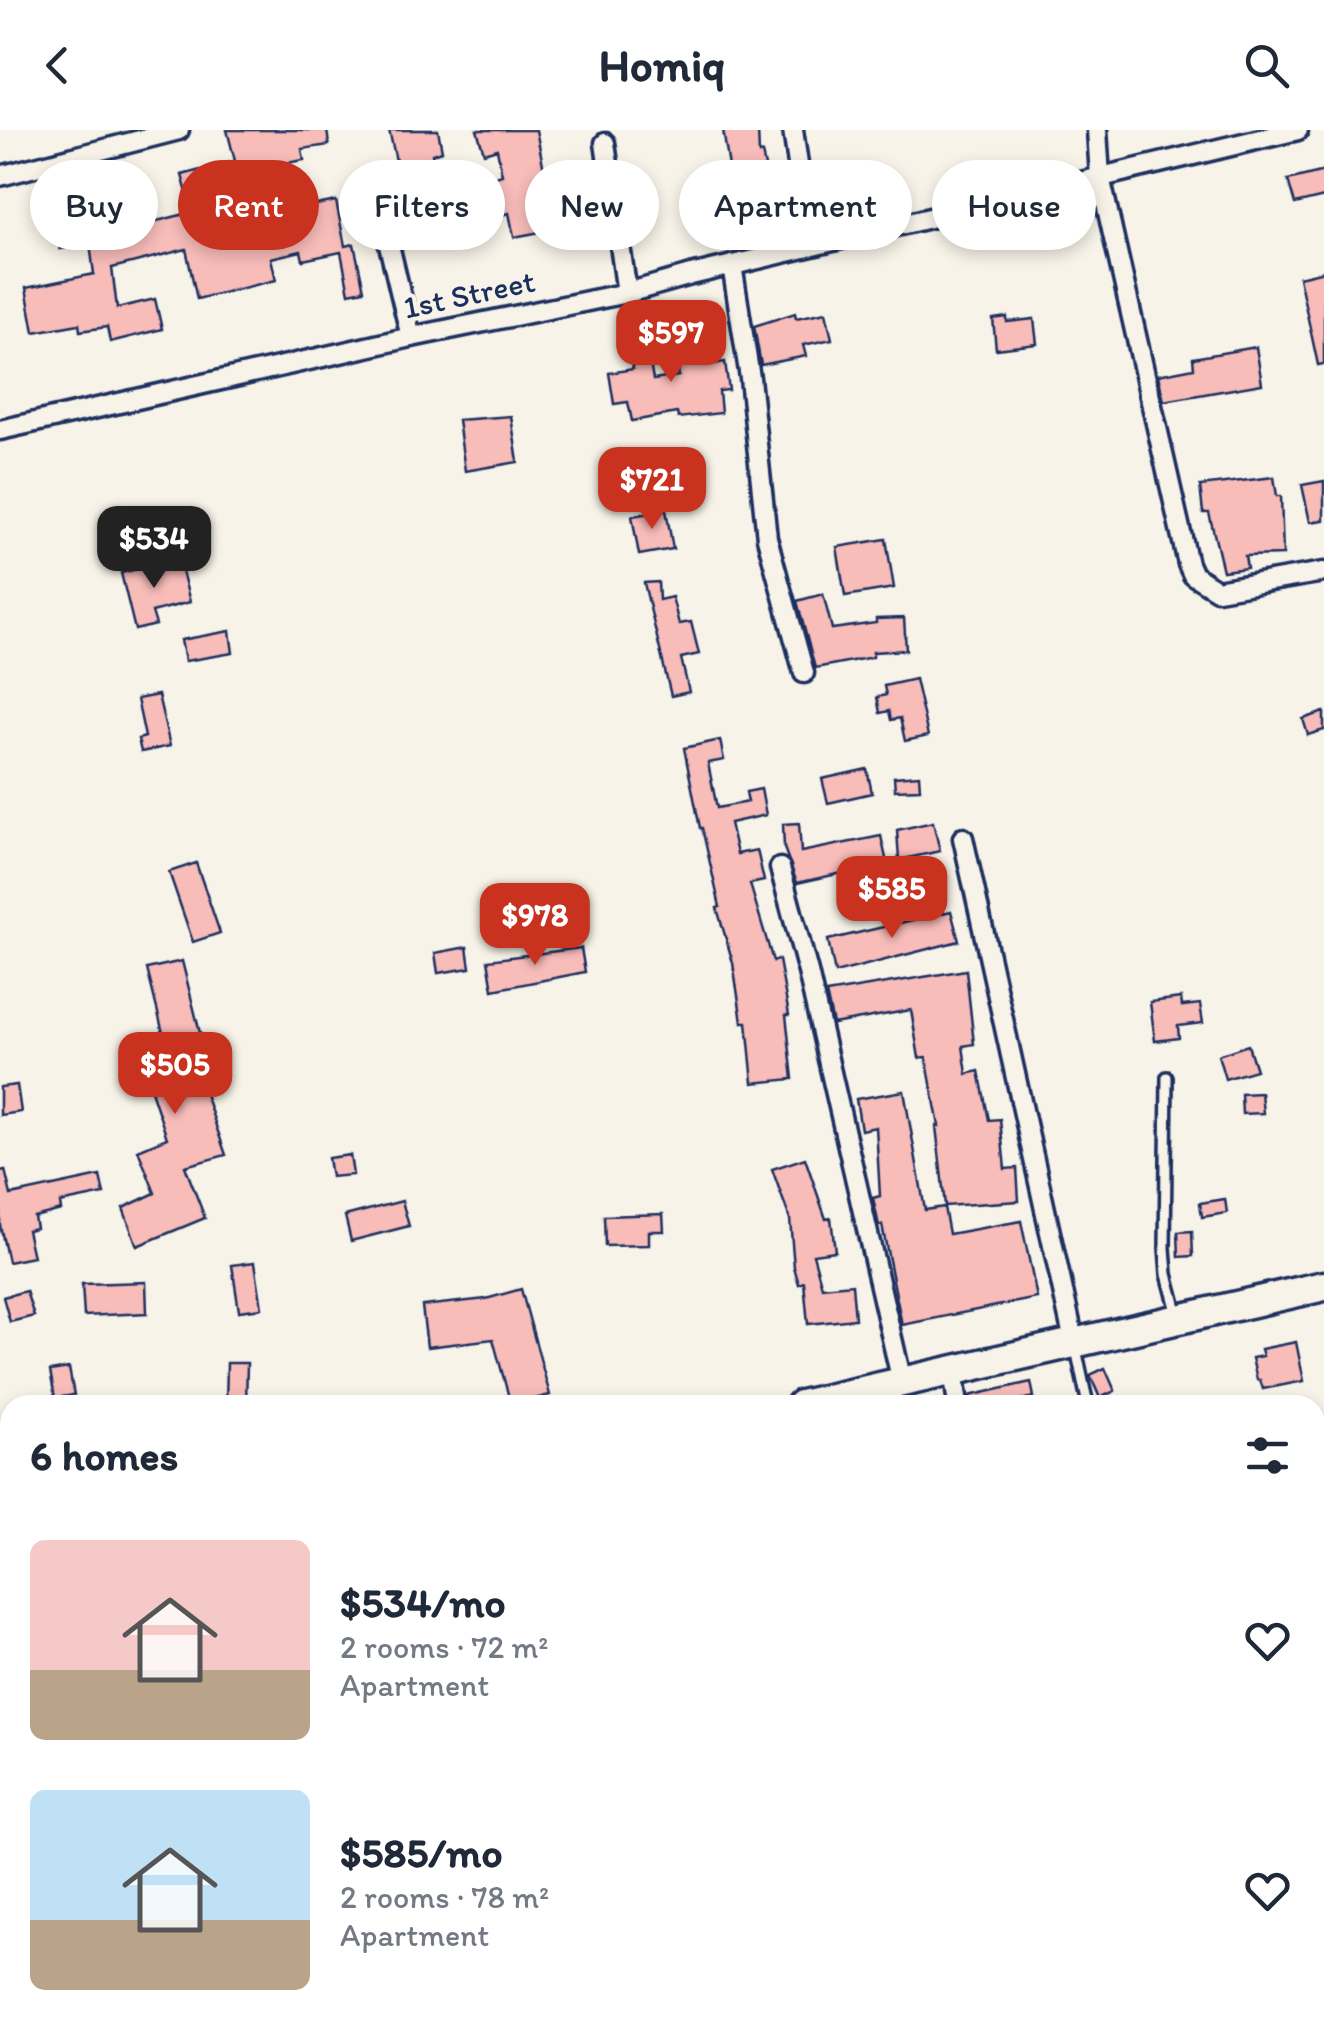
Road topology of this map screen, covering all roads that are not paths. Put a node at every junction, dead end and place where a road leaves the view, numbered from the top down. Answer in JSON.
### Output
{"nodes":[{"id":1,"x":179,"y":130,"type":"edge"},
{"id":2,"x":793,"y":130,"type":"edge"},
{"id":3,"x":1097,"y":130,"type":"edge"},
{"id":4,"x":1298,"y":130,"type":"edge"},
{"id":5,"x":606,"y":143,"type":"dead end"},
{"id":6,"x":797,"y":160,"type":"edge"},
{"id":7,"x":0,"y":176,"type":"edge"},
{"id":8,"x":1100,"y":177,"type":"junction"},
{"id":9,"x":912,"y":222,"type":"edge"},
{"id":10,"x":390,"y":250,"type":"edge"},
{"id":11,"x":794,"y":250,"type":"edge"},
{"id":12,"x":732,"y":265,"type":"junction"},
{"id":13,"x":628,"y":292,"type":"junction"},
{"id":14,"x":410,"y":337,"type":"junction"},
{"id":15,"x":0,"y":430,"type":"edge"},
{"id":16,"x":1324,"y":572,"type":"edge"},
{"id":17,"x":804,"y":672,"type":"dead end"},
{"id":18,"x":962,"y":838,"type":"dead end"},
{"id":19,"x":780,"y":868,"type":"dead end"},
{"id":20,"x":1167,"y":1077,"type":"dead end"},
{"id":21,"x":1324,"y":1286,"type":"edge"},
{"id":22,"x":1178,"y":1318,"type":"junction"},
{"id":23,"x":1074,"y":1341,"type":"junction"},
{"id":24,"x":953,"y":1370,"type":"junction"},
{"id":25,"x":902,"y":1382,"type":"junction"},
{"id":26,"x":845,"y":1395,"type":"edge"},
{"id":27,"x":957,"y":1395,"type":"edge"},
{"id":28,"x":1086,"y":1395,"type":"edge"}],
"edges":[{"from":1,"to":7,"type":"street"},
{"from":2,"to":6,"type":"street"},
{"from":3,"to":8,"type":"street"},
{"from":4,"to":8,"type":"street","name":"1st Street"},
{"from":5,"to":13,"type":"street"},
{"from":8,"to":9,"type":"street","name":"1st Street"},
{"from":8,"to":16,"type":"street"},
{"from":10,"to":14,"type":"street"},
{"from":11,"to":12,"type":"street","name":"1st Street"},
{"from":12,"to":13,"type":"street","name":"1st Street"},
{"from":12,"to":17,"type":"street"},
{"from":13,"to":14,"type":"street","name":"1st Street"},
{"from":14,"to":15,"type":"street","name":"1st Street"},
{"from":18,"to":23,"type":"street"},
{"from":19,"to":25,"type":"street"},
{"from":20,"to":22,"type":"lane"},
{"from":21,"to":22,"type":"main road"},
{"from":22,"to":23,"type":"main road"},
{"from":23,"to":24,"type":"main road"},
{"from":23,"to":28,"type":"lane"},
{"from":24,"to":25,"type":"main road"},
{"from":24,"to":27,"type":"street"},
{"from":25,"to":26,"type":"main road"}]}
